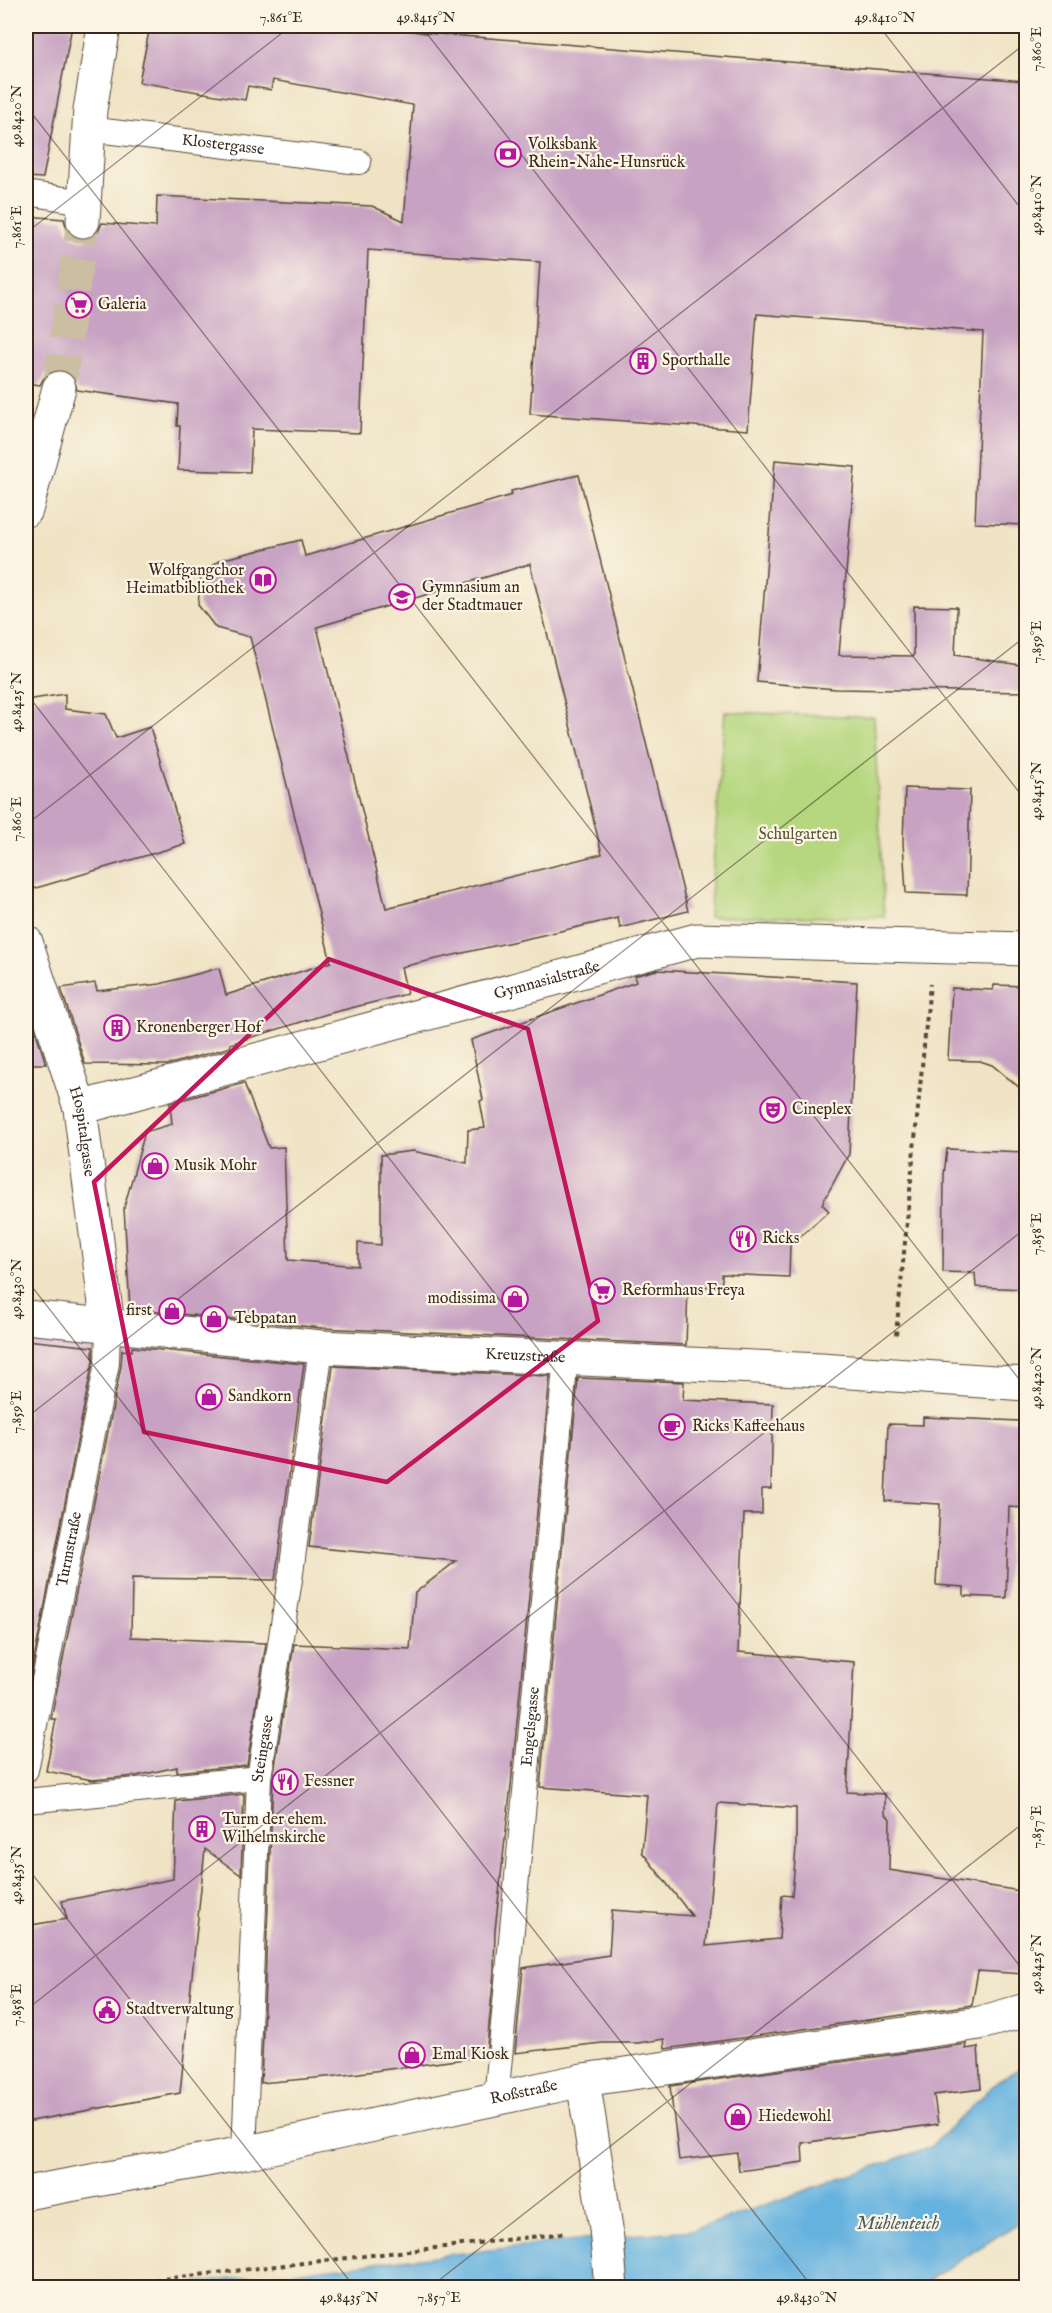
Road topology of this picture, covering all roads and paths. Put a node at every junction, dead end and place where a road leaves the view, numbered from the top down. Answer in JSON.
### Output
{"nodes":[{"id":1,"x":104,"y":26,"type":"edge"},
{"id":2,"x":88,"y":129,"type":"junction"},
{"id":3,"x":359,"y":162,"type":"dead end"},
{"id":4,"x":26,"y":193,"type":"edge"},
{"id":5,"x":83,"y":212,"type":"joint"},
{"id":6,"x":59,"y":388,"type":"tunnel mouth"},
{"id":7,"x":26,"y":510,"type":"edge"},
{"id":8,"x":26,"y":942,"type":"edge"},
{"id":9,"x":934,"y":948,"type":"junction"},
{"id":10,"x":1026,"y":949,"type":"edge"},
{"id":11,"x":80,"y":1108,"type":"junction"},
{"id":12,"x":26,"y":1317,"type":"edge"},
{"id":13,"x":108,"y":1327,"type":"junction"},
{"id":14,"x":321,"y":1347,"type":"junction"},
{"id":15,"x":566,"y":1357,"type":"junction"},
{"id":16,"x":892,"y":1376,"type":"junction"},
{"id":17,"x":1026,"y":1384,"type":"edge"},
{"id":18,"x":26,"y":1770,"type":"edge"},
{"id":19,"x":258,"y":1778,"type":"junction"},
{"id":20,"x":26,"y":1801,"type":"edge"},
{"id":21,"x":1026,"y":2010,"type":"edge"},
{"id":22,"x":583,"y":2080,"type":"junction"},
{"id":23,"x":495,"y":2099,"type":"junction"},
{"id":24,"x":244,"y":2153,"type":"junction"},
{"id":25,"x":26,"y":2193,"type":"edge"},
{"id":26,"x":607,"y":2232,"type":"junction"},
{"id":27,"x":84,"y":2288,"type":"edge"},
{"id":28,"x":611,"y":2288,"type":"edge"}],
"edges":[{"from":1,"to":2,"type":"street"},
{"from":2,"to":3,"type":"lane","name":"Klostergasse"},
{"from":2,"to":5,"type":"street"},
{"from":4,"to":5,"type":"lane"},
{"from":6,"to":7,"type":"street"},
{"from":8,"to":11,"type":"street","name":"Hospitalgasse"},
{"from":9,"to":10,"type":"street","name":"Gymnasialstraße"},
{"from":9,"to":11,"type":"street","name":"Gymnasialstraße"},
{"from":9,"to":16,"type":"path"},
{"from":11,"to":13,"type":"street","name":"Hospitalgasse"},
{"from":12,"to":13,"type":"street","name":"Kreuzstraße"},
{"from":13,"to":14,"type":"street","name":"Kreuzstraße"},
{"from":13,"to":18,"type":"lane","name":"Turmstraße"},
{"from":14,"to":15,"type":"street","name":"Kreuzstraße"},
{"from":14,"to":19,"type":"lane","name":"Steingasse"},
{"from":15,"to":16,"type":"street","name":"Kreuzstraße"},
{"from":15,"to":23,"type":"lane","name":"Engelsgasse"},
{"from":16,"to":17,"type":"street","name":"Kreuzstraße"},
{"from":19,"to":20,"type":"lane"},
{"from":19,"to":24,"type":"lane","name":"Steingasse"},
{"from":21,"to":22,"type":"street","name":"Roßstraße"},
{"from":22,"to":23,"type":"street","name":"Roßstraße"},
{"from":22,"to":26,"type":"street"},
{"from":23,"to":24,"type":"street","name":"Roßstraße"},
{"from":24,"to":25,"type":"street","name":"Roßstraße"},
{"from":26,"to":27,"type":"path"},
{"from":26,"to":28,"type":"street"}]}
